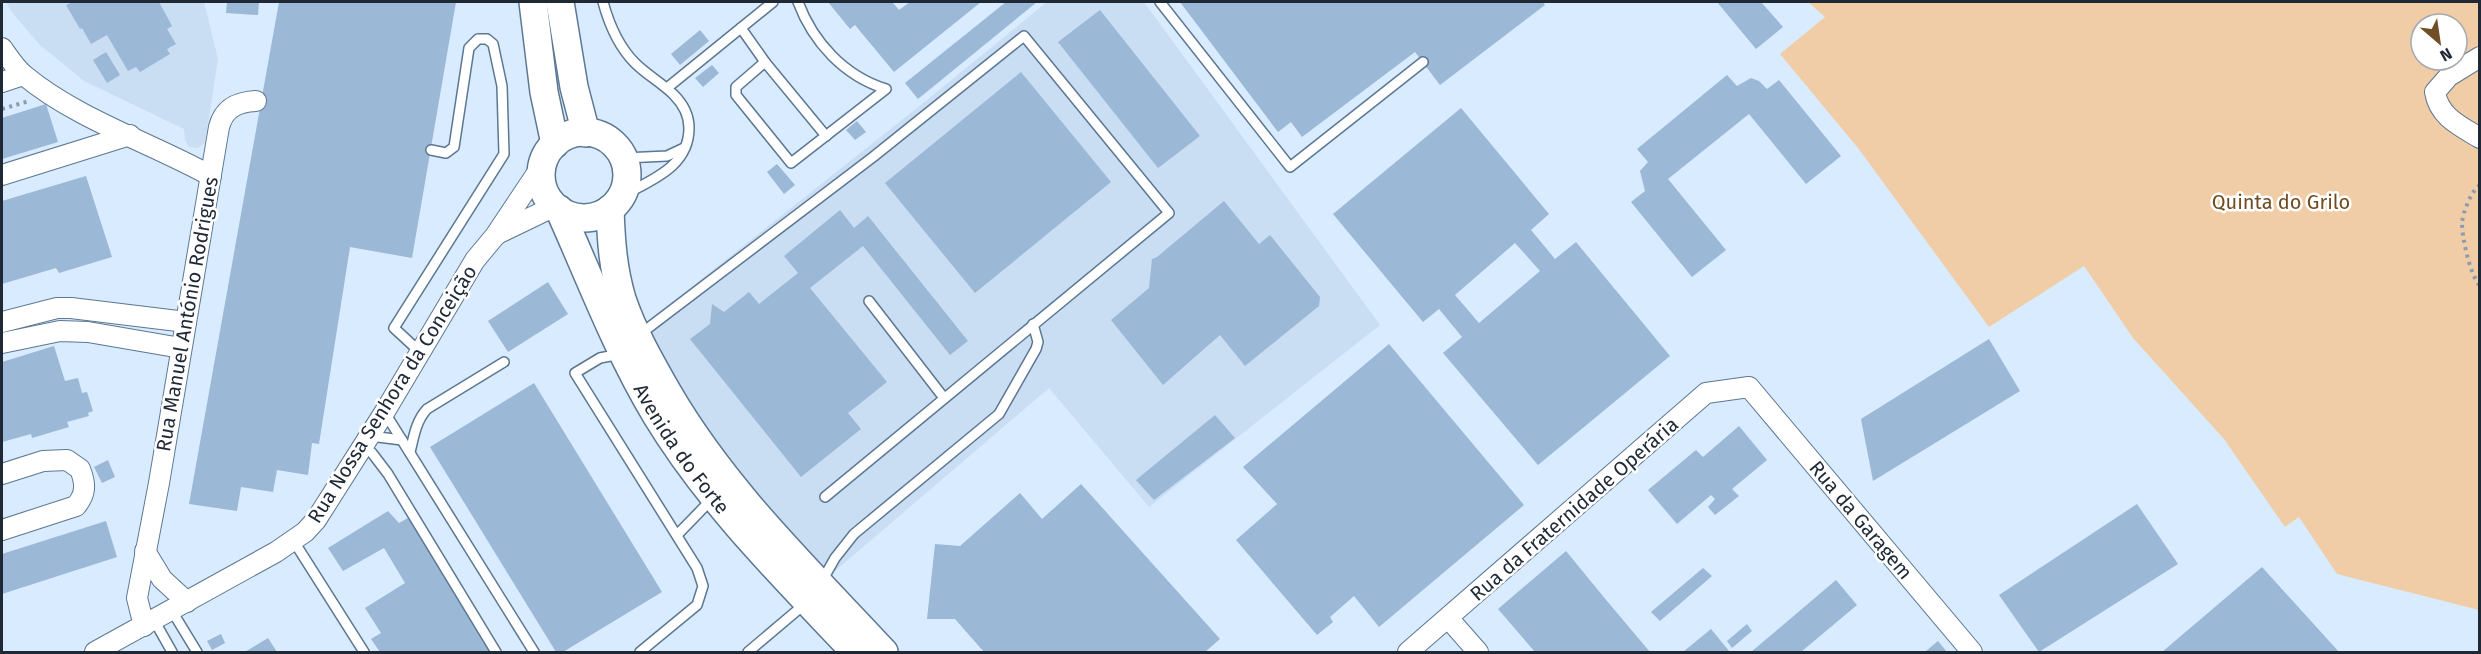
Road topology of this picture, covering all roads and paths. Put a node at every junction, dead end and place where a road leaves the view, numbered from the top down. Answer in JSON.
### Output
{"nodes":[{"id":1,"x":533,"y":2,"type":"edge"},
{"id":2,"x":560,"y":2,"type":"edge"},
{"id":3,"x":603,"y":2,"type":"edge"},
{"id":4,"x":773,"y":2,"type":"edge"},
{"id":5,"x":798,"y":2,"type":"edge"},
{"id":6,"x":1160,"y":2,"type":"edge"},
{"id":7,"x":741,"y":28,"type":"junction"},
{"id":8,"x":2,"y":48,"type":"edge"},
{"id":9,"x":2480,"y":57,"type":"edge"},
{"id":10,"x":765,"y":62,"type":"junction"},
{"id":11,"x":1423,"y":62,"type":"dead end"},
{"id":12,"x":23,"y":75,"type":"junction"},
{"id":13,"x":2,"y":82,"type":"edge"},
{"id":14,"x":666,"y":88,"type":"junction"},
{"id":15,"x":256,"y":101,"type":"dead end"},
{"id":16,"x":586,"y":132,"type":"junction"},
{"id":17,"x":130,"y":135,"type":"junction"},
{"id":18,"x":826,"y":136,"type":"junction"},
{"id":19,"x":2480,"y":138,"type":"edge"},
{"id":20,"x":687,"y":147,"type":"junction"},
{"id":21,"x":431,"y":150,"type":"dead end"},
{"id":22,"x":549,"y":154,"type":"junction"},
{"id":23,"x":624,"y":158,"type":"junction"},
{"id":24,"x":2,"y":175,"type":"edge"},
{"id":25,"x":211,"y":176,"type":"junction"},
{"id":26,"x":2480,"y":185,"type":"edge"},
{"id":27,"x":616,"y":202,"type":"junction"},
{"id":28,"x":557,"y":208,"type":"junction"},
{"id":29,"x":495,"y":236,"type":"junction"},
{"id":30,"x":2480,"y":286,"type":"edge"},
{"id":31,"x":869,"y":301,"type":"dead end"},
{"id":32,"x":2,"y":322,"type":"edge"},
{"id":33,"x":186,"y":322,"type":"junction"},
{"id":34,"x":1033,"y":324,"type":"junction"},
{"id":35,"x":2,"y":343,"type":"edge"},
{"id":36,"x":630,"y":346,"type":"junction"},
{"id":37,"x":181,"y":348,"type":"junction"},
{"id":38,"x":420,"y":352,"type":"junction"},
{"id":39,"x":504,"y":362,"type":"dead end"},
{"id":40,"x":1749,"y":387,"type":"joint"},
{"id":41,"x":944,"y":399,"type":"junction"},
{"id":42,"x":384,"y":413,"type":"junction"},
{"id":43,"x":402,"y":440,"type":"junction"},
{"id":44,"x":367,"y":441,"type":"junction"},
{"id":45,"x":410,"y":452,"type":"junction"},
{"id":46,"x":2,"y":474,"type":"edge"},
{"id":47,"x":714,"y":497,"type":"junction"},
{"id":48,"x":825,"y":497,"type":"dead end"},
{"id":49,"x":2,"y":530,"type":"edge"},
{"id":50,"x":677,"y":535,"type":"junction"},
{"id":51,"x":293,"y":540,"type":"junction"},
{"id":52,"x":145,"y":550,"type":"junction"},
{"id":53,"x":814,"y":593,"type":"junction"},
{"id":54,"x":179,"y":606,"type":"junction"},
{"id":55,"x":1449,"y":619,"type":"junction"},
{"id":56,"x":149,"y":623,"type":"junction"},
{"id":57,"x":95,"y":652,"type":"edge"},
{"id":58,"x":172,"y":652,"type":"edge"},
{"id":59,"x":197,"y":652,"type":"edge"},
{"id":60,"x":364,"y":652,"type":"edge"},
{"id":61,"x":496,"y":652,"type":"edge"},
{"id":62,"x":534,"y":652,"type":"edge"},
{"id":63,"x":640,"y":652,"type":"edge"},
{"id":64,"x":748,"y":652,"type":"edge"},
{"id":65,"x":855,"y":652,"type":"edge"},
{"id":66,"x":884,"y":652,"type":"edge"},
{"id":67,"x":1408,"y":652,"type":"edge"},
{"id":68,"x":1478,"y":652,"type":"edge"},
{"id":69,"x":1972,"y":652,"type":"edge"}],
"edges":[{"from":1,"to":22,"type":"street","name":"Avenida do Forte"},
{"from":2,"to":16,"type":"street"},
{"from":3,"to":14,"type":"lane"},
{"from":4,"to":7,"type":"lane"},
{"from":5,"to":18,"type":"lane"},
{"from":6,"to":11,"type":"lane"},
{"from":7,"to":10,"type":"lane"},
{"from":7,"to":14,"type":"lane"},
{"from":8,"to":12,"type":"street"},
{"from":9,"to":19,"type":"street"},
{"from":10,"to":18,"type":"lane"},
{"from":10,"to":18,"type":"lane"},
{"from":12,"to":13,"type":"street"},
{"from":12,"to":17,"type":"street"},
{"from":14,"to":20,"type":"lane"},
{"from":15,"to":25,"type":"street","name":"Rua Manuel António Rodrigues"},
{"from":16,"to":22,"type":"street"},
{"from":16,"to":23,"type":"street"},
{"from":17,"to":24,"type":"street"},
{"from":17,"to":25,"type":"street"},
{"from":20,"to":23,"type":"lane"},
{"from":20,"to":27,"type":"lane"},
{"from":21,"to":38,"type":"lane"},
{"from":22,"to":28,"type":"street","name":"Avenida do Forte"},
{"from":22,"to":29,"type":"street","name":"Rua Nossa Senhora da Conceição"},
{"from":23,"to":27,"type":"street","name":"Avenida do Forte"},
{"from":25,"to":33,"type":"street","name":"Rua Manuel António Rodrigues"},
{"from":26,"to":30,"type":"path"},
{"from":27,"to":28,"type":"street"},
{"from":27,"to":36,"type":"street","name":"Avenida do Forte"},
{"from":28,"to":29,"type":"street","name":"Rua Nossa Senhora da Conceição"},
{"from":28,"to":36,"type":"street","name":"Avenida do Forte"},
{"from":29,"to":38,"type":"street","name":"Rua Nossa Senhora da Conceição"},
{"from":31,"to":41,"type":"lane"},
{"from":32,"to":33,"type":"street"},
{"from":33,"to":37,"type":"street","name":"Rua Manuel António Rodrigues"},
{"from":34,"to":36,"type":"lane"},
{"from":34,"to":41,"type":"lane"},
{"from":34,"to":53,"type":"lane"},
{"from":35,"to":37,"type":"street"},
{"from":36,"to":47,"type":"street","name":"Avenida do Forte"},
{"from":36,"to":50,"type":"lane"},
{"from":36,"to":53,"type":"street","name":"Avenida do Forte"},
{"from":37,"to":52,"type":"street","name":"Rua Manuel António Rodrigues"},
{"from":38,"to":42,"type":"street","name":"Rua Nossa Senhora da Conceição"},
{"from":39,"to":45,"type":"lane"},
{"from":40,"to":55,"type":"street","name":"Rua da Fraternidade Operária"},
{"from":40,"to":69,"type":"street","name":"Rua da Garagem"},
{"from":41,"to":48,"type":"lane"},
{"from":42,"to":43,"type":"lane"},
{"from":42,"to":44,"type":"street","name":"Rua Nossa Senhora da Conceição"},
{"from":43,"to":44,"type":"lane"},
{"from":43,"to":45,"type":"lane"},
{"from":44,"to":51,"type":"street","name":"Rua Nossa Senhora da Conceição"},
{"from":44,"to":61,"type":"lane"},
{"from":45,"to":62,"type":"lane"},
{"from":46,"to":49,"type":"street"},
{"from":47,"to":50,"type":"lane"},
{"from":47,"to":53,"type":"street","name":"Avenida do Forte"},
{"from":50,"to":63,"type":"lane"},
{"from":51,"to":54,"type":"street","name":"Rua Nossa Senhora da Conceição"},
{"from":51,"to":60,"type":"lane"},
{"from":52,"to":54,"type":"street"},
{"from":52,"to":56,"type":"street","name":"Rua Manuel António Rodrigues"},
{"from":53,"to":64,"type":"lane"},
{"from":53,"to":65,"type":"street","name":"Avenida do Forte"},
{"from":53,"to":66,"type":"street","name":"Avenida do Forte"},
{"from":54,"to":56,"type":"street","name":"Rua Nossa Senhora da Conceição"},
{"from":54,"to":59,"type":"lane"},
{"from":55,"to":67,"type":"street","name":"Rua da Fraternidade Operária"},
{"from":55,"to":68,"type":"street"},
{"from":56,"to":57,"type":"street","name":"Rua Nossa Senhora da Conceição"},
{"from":56,"to":58,"type":"lane"}]}
